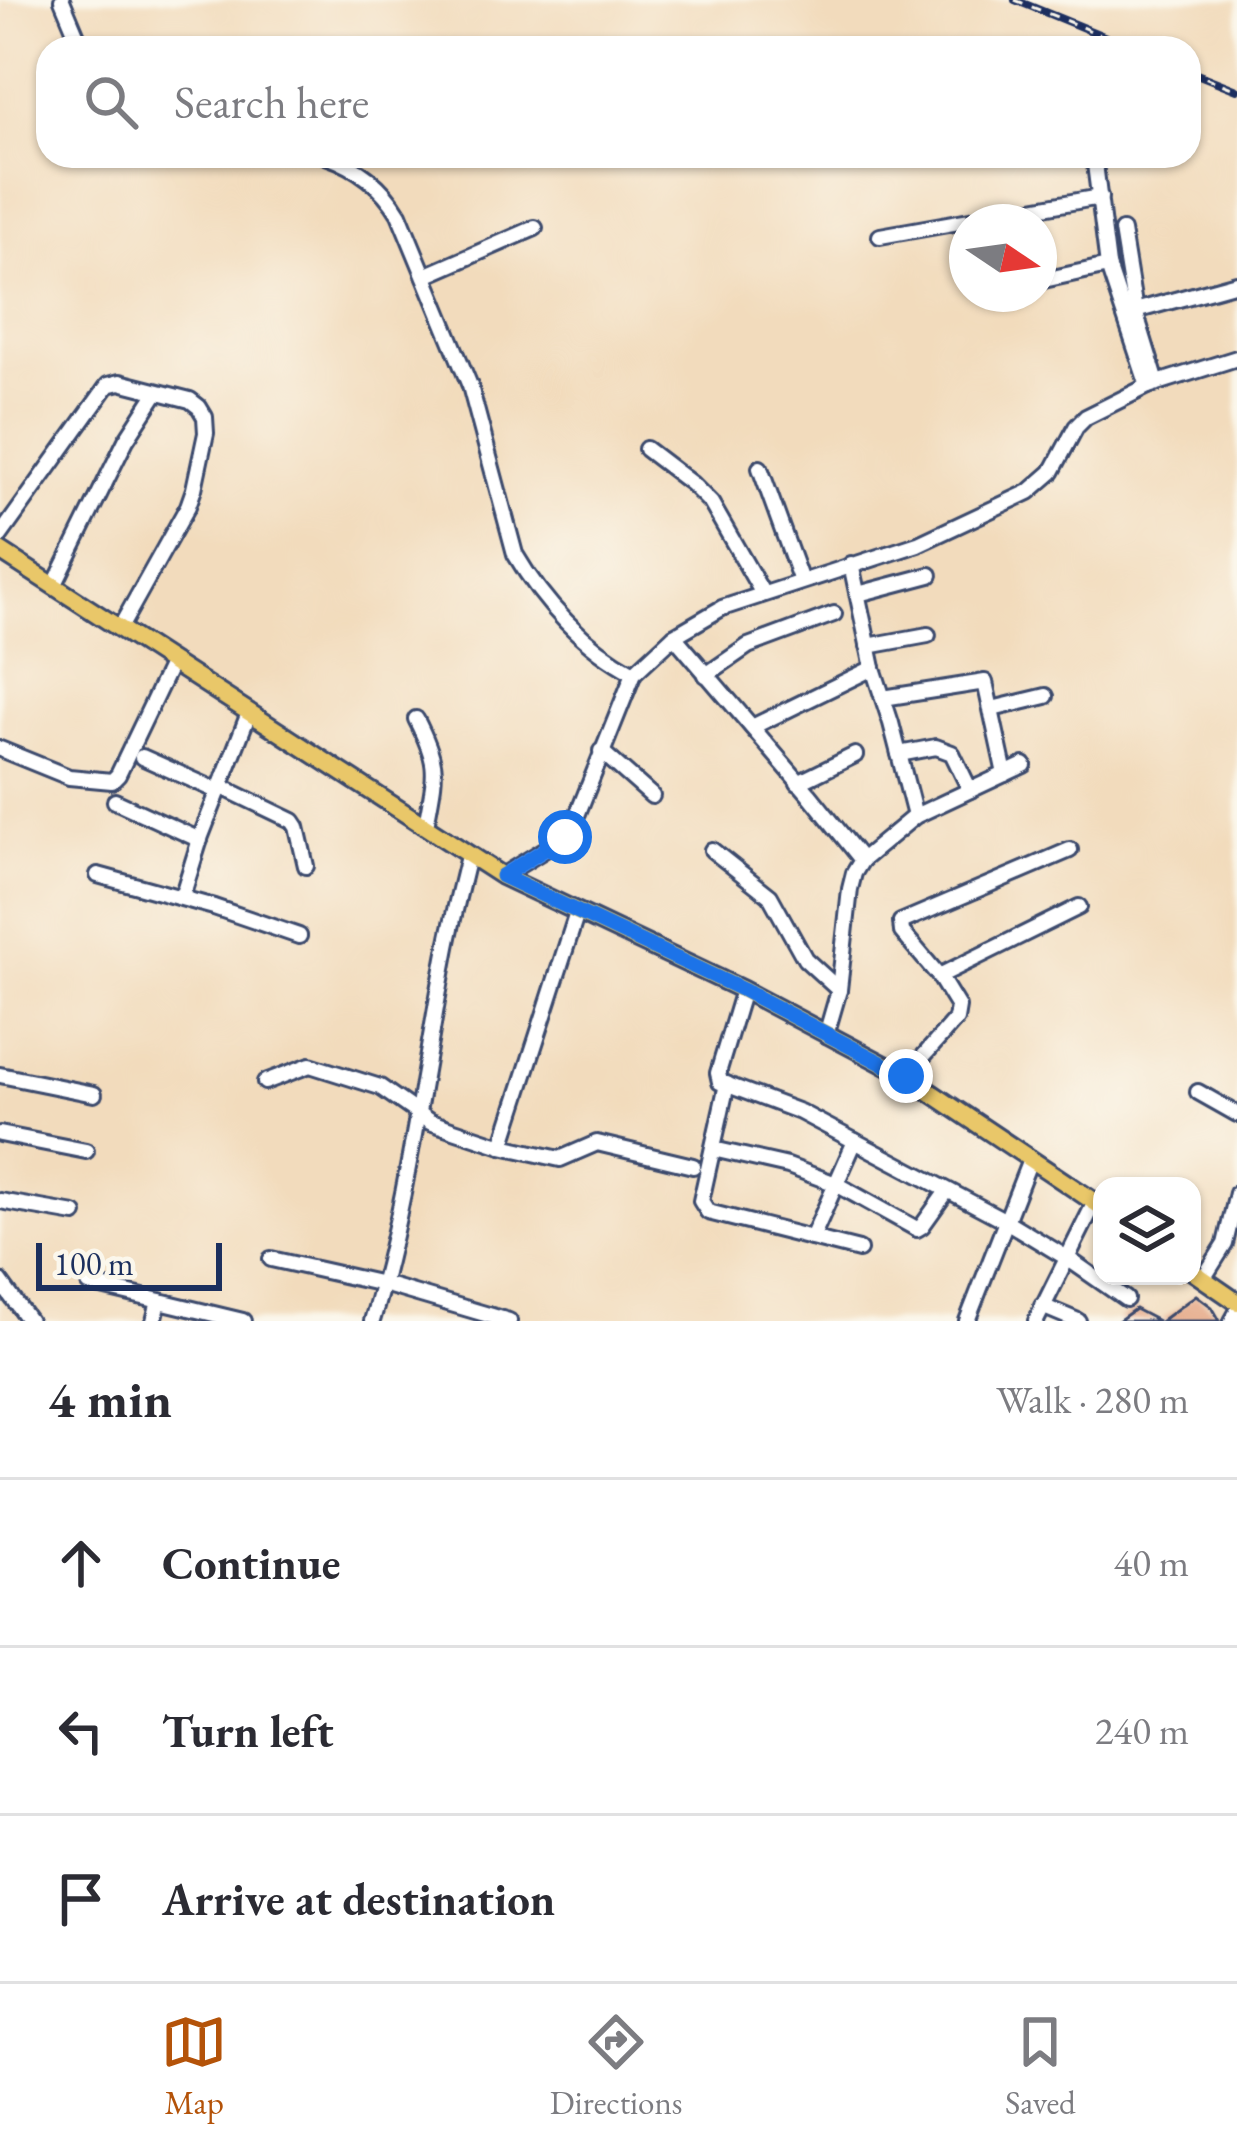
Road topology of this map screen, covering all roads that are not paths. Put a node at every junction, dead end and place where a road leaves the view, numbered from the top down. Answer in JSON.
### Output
{"nodes":[{"id":1,"x":62,"y":0,"type":"edge"},
{"id":2,"x":77,"y":36,"type":"edge"},
{"id":3,"x":353,"y":168,"type":"edge"},
{"id":4,"x":1096,"y":168,"type":"edge"},
{"id":5,"x":1100,"y":197,"type":"junction"},
{"id":6,"x":535,"y":228,"type":"dead end"},
{"id":7,"x":1122,"y":231,"type":"dead end"},
{"id":8,"x":880,"y":236,"type":"dead end"},
{"id":9,"x":1108,"y":266,"type":"junction"},
{"id":10,"x":424,"y":276,"type":"junction"},
{"id":11,"x":1057,"y":277,"type":"edge"},
{"id":12,"x":1237,"y":283,"type":"edge"},
{"id":13,"x":1136,"y":310,"type":"junction"},
{"id":14,"x":1237,"y":358,"type":"edge"},
{"id":15,"x":1152,"y":385,"type":"junction"},
{"id":16,"x":158,"y":392,"type":"junction"},
{"id":17,"x":646,"y":449,"type":"dead end"},
{"id":18,"x":760,"y":468,"type":"dead end"},
{"id":19,"x":0,"y":536,"type":"edge"},
{"id":20,"x":0,"y":551,"type":"edge"},
{"id":21,"x":851,"y":564,"type":"junction"},
{"id":22,"x":930,"y":574,"type":"dead end"},
{"id":23,"x":801,"y":581,"type":"junction"},
{"id":24,"x":54,"y":586,"type":"junction"},
{"id":25,"x":763,"y":594,"type":"junction"},
{"id":26,"x":857,"y":594,"type":"junction"},
{"id":27,"x":834,"y":614,"type":"dead end"},
{"id":28,"x":119,"y":628,"type":"junction"},
{"id":29,"x":928,"y":635,"type":"dead end"},
{"id":30,"x":674,"y":636,"type":"junction"},
{"id":31,"x":868,"y":646,"type":"junction"},
{"id":32,"x":172,"y":662,"type":"junction"},
{"id":33,"x":873,"y":668,"type":"junction"},
{"id":34,"x":634,"y":673,"type":"junction"},
{"id":35,"x":706,"y":675,"type":"junction"},
{"id":36,"x":1046,"y":696,"type":"dead end"},
{"id":37,"x":883,"y":698,"type":"junction"},
{"id":38,"x":992,"y":709,"type":"junction"},
{"id":39,"x":249,"y":713,"type":"junction"},
{"id":40,"x":416,"y":719,"type":"dead end"},
{"id":41,"x":752,"y":727,"type":"junction"},
{"id":42,"x":0,"y":749,"type":"edge"},
{"id":43,"x":601,"y":751,"type":"junction"},
{"id":44,"x":899,"y":754,"type":"junction"},
{"id":45,"x":855,"y":755,"type":"dead end"},
{"id":46,"x":142,"y":758,"type":"dead end"},
{"id":47,"x":1024,"y":765,"type":"dead end"},
{"id":48,"x":1005,"y":774,"type":"junction"},
{"id":49,"x":798,"y":783,"type":"junction"},
{"id":50,"x":219,"y":789,"type":"junction"},
{"id":51,"x":970,"y":790,"type":"junction"},
{"id":52,"x":652,"y":796,"type":"dead end"},
{"id":53,"x":115,"y":801,"type":"dead end"},
{"id":54,"x":915,"y":817,"type":"junction"},
{"id":55,"x":426,"y":826,"type":"junction"},
{"id":56,"x":200,"y":840,"type":"junction"},
{"id":57,"x":712,"y":850,"type":"dead end"},
{"id":58,"x":1070,"y":850,"type":"dead end"},
{"id":59,"x":468,"y":856,"type":"junction"},
{"id":60,"x":862,"y":860,"type":"junction"},
{"id":61,"x":306,"y":866,"type":"dead end"},
{"id":62,"x":98,"y":875,"type":"dead end"},
{"id":63,"x":502,"y":876,"type":"junction"},
{"id":64,"x":182,"y":897,"type":"junction"},
{"id":65,"x":1079,"y":907,"type":"dead end"},
{"id":66,"x":577,"y":913,"type":"junction"},
{"id":67,"x":299,"y":936,"type":"dead end"},
{"id":68,"x":939,"y":976,"type":"junction"},
{"id":69,"x":743,"y":990,"type":"junction"},
{"id":70,"x":839,"y":990,"type":"junction"},
{"id":71,"x":826,"y":1035,"type":"junction"},
{"id":72,"x":0,"y":1076,"type":"edge"},
{"id":73,"x":906,"y":1076,"type":"junction"},
{"id":74,"x":265,"y":1082,"type":"dead end"},
{"id":75,"x":727,"y":1084,"type":"junction"},
{"id":76,"x":1198,"y":1092,"type":"dead end"},
{"id":77,"x":94,"y":1094,"type":"dead end"},
{"id":78,"x":419,"y":1114,"type":"junction"},
{"id":79,"x":1237,"y":1114,"type":"edge"},
{"id":80,"x":0,"y":1134,"type":"edge"},
{"id":81,"x":855,"y":1141,"type":"junction"},
{"id":82,"x":502,"y":1146,"type":"junction"},
{"id":83,"x":712,"y":1149,"type":"junction"},
{"id":84,"x":86,"y":1150,"type":"dead end"},
{"id":85,"x":1030,"y":1160,"type":"junction"},
{"id":86,"x":693,"y":1166,"type":"dead end"},
{"id":87,"x":836,"y":1184,"type":"junction"},
{"id":88,"x":946,"y":1191,"type":"junction"},
{"id":89,"x":1237,"y":1193,"type":"edge"},
{"id":90,"x":0,"y":1201,"type":"edge"},
{"id":91,"x":1093,"y":1202,"type":"edge"},
{"id":92,"x":75,"y":1214,"type":"dead end"},
{"id":93,"x":1093,"y":1214,"type":"edge"},
{"id":94,"x":1006,"y":1221,"type":"junction"},
{"id":95,"x":812,"y":1238,"type":"junction"},
{"id":96,"x":859,"y":1250,"type":"dead end"},
{"id":97,"x":1067,"y":1258,"type":"junction"},
{"id":98,"x":272,"y":1259,"type":"dead end"},
{"id":99,"x":1201,"y":1270,"type":"edge"},
{"id":100,"x":1201,"y":1278,"type":"edge"},
{"id":101,"x":0,"y":1281,"type":"edge"},
{"id":102,"x":89,"y":1284,"type":"dead end"},
{"id":103,"x":383,"y":1284,"type":"junction"},
{"id":104,"x":1126,"y":1299,"type":"dead end"},
{"id":105,"x":159,"y":1300,"type":"junction"},
{"id":106,"x":1237,"y":1302,"type":"edge"},
{"id":107,"x":1237,"y":1312,"type":"edge"},
{"id":108,"x":462,"y":1314,"type":"edge"},
{"id":109,"x":1039,"y":1314,"type":"edge"},
{"id":110,"x":29,"y":1321,"type":"edge"},
{"id":111,"x":154,"y":1321,"type":"edge"},
{"id":112,"x":243,"y":1321,"type":"edge"},
{"id":113,"x":372,"y":1321,"type":"edge"},
{"id":114,"x":509,"y":1321,"type":"edge"},
{"id":115,"x":967,"y":1321,"type":"edge"},
{"id":116,"x":1078,"y":1321,"type":"edge"},
{"id":117,"x":1232,"y":1321,"type":"edge"}],
"edges":[{"from":1,"to":2,"type":"street"},
{"from":3,"to":10,"type":"street"},
{"from":4,"to":5,"type":"street"},
{"from":5,"to":8,"type":"street"},
{"from":5,"to":9,"type":"street"},
{"from":6,"to":10,"type":"street"},
{"from":7,"to":13,"type":"street"},
{"from":9,"to":11,"type":"street"},
{"from":9,"to":15,"type":"street"},
{"from":10,"to":34,"type":"street"},
{"from":12,"to":13,"type":"street"},
{"from":13,"to":15,"type":"street"},
{"from":14,"to":15,"type":"street"},
{"from":15,"to":21,"type":"street"},
{"from":16,"to":19,"type":"street"},
{"from":16,"to":24,"type":"street"},
{"from":16,"to":28,"type":"street"},
{"from":17,"to":25,"type":"street"},
{"from":18,"to":23,"type":"street"},
{"from":20,"to":24,"type":"main road"},
{"from":21,"to":23,"type":"street"},
{"from":21,"to":26,"type":"street"},
{"from":22,"to":26,"type":"street"},
{"from":23,"to":25,"type":"street"},
{"from":24,"to":28,"type":"main road"},
{"from":25,"to":30,"type":"street"},
{"from":26,"to":31,"type":"street"},
{"from":27,"to":35,"type":"street"},
{"from":28,"to":32,"type":"main road"},
{"from":29,"to":31,"type":"street"},
{"from":30,"to":34,"type":"street"},
{"from":30,"to":35,"type":"street"},
{"from":31,"to":33,"type":"street"},
{"from":32,"to":39,"type":"main road"},
{"from":32,"to":42,"type":"street"},
{"from":33,"to":37,"type":"street"},
{"from":33,"to":41,"type":"street"},
{"from":34,"to":43,"type":"street"},
{"from":35,"to":41,"type":"street"},
{"from":36,"to":38,"type":"street"},
{"from":37,"to":38,"type":"street"},
{"from":37,"to":44,"type":"street"},
{"from":38,"to":48,"type":"street"},
{"from":39,"to":50,"type":"street"},
{"from":39,"to":55,"type":"main road"},
{"from":40,"to":55,"type":"street"},
{"from":41,"to":49,"type":"street"},
{"from":43,"to":52,"type":"street"},
{"from":43,"to":63,"type":"street"},
{"from":44,"to":51,"type":"street"},
{"from":44,"to":54,"type":"street"},
{"from":45,"to":49,"type":"street"},
{"from":46,"to":50,"type":"street"},
{"from":47,"to":48,"type":"street"},
{"from":48,"to":51,"type":"street"},
{"from":49,"to":60,"type":"street"},
{"from":50,"to":56,"type":"street"},
{"from":50,"to":61,"type":"street"},
{"from":51,"to":54,"type":"street"},
{"from":53,"to":56,"type":"street"},
{"from":54,"to":60,"type":"street"},
{"from":55,"to":59,"type":"main road"},
{"from":56,"to":64,"type":"street"},
{"from":57,"to":70,"type":"street"},
{"from":58,"to":68,"type":"street"},
{"from":59,"to":63,"type":"main road"},
{"from":59,"to":78,"type":"street"},
{"from":60,"to":70,"type":"street"},
{"from":62,"to":64,"type":"street"},
{"from":63,"to":66,"type":"main road"},
{"from":64,"to":67,"type":"street"},
{"from":65,"to":68,"type":"street"},
{"from":66,"to":69,"type":"main road"},
{"from":66,"to":82,"type":"street"},
{"from":68,"to":73,"type":"street"},
{"from":69,"to":71,"type":"main road"},
{"from":69,"to":75,"type":"street"},
{"from":70,"to":71,"type":"street"},
{"from":71,"to":73,"type":"main road"},
{"from":72,"to":77,"type":"street"},
{"from":73,"to":85,"type":"main road"},
{"from":74,"to":78,"type":"street"},
{"from":75,"to":81,"type":"street"},
{"from":75,"to":83,"type":"street"},
{"from":76,"to":79,"type":"street"},
{"from":78,"to":82,"type":"street"},
{"from":78,"to":103,"type":"street"},
{"from":80,"to":84,"type":"street"},
{"from":81,"to":87,"type":"street"},
{"from":81,"to":88,"type":"street"},
{"from":82,"to":86,"type":"street"},
{"from":83,"to":87,"type":"street"},
{"from":83,"to":95,"type":"street"},
{"from":85,"to":91,"type":"main road"},
{"from":85,"to":94,"type":"street"},
{"from":87,"to":88,"type":"street"},
{"from":87,"to":95,"type":"street"},
{"from":88,"to":94,"type":"street"},
{"from":89,"to":99,"type":"street"},
{"from":90,"to":92,"type":"street"},
{"from":93,"to":97,"type":"street"},
{"from":94,"to":97,"type":"street"},
{"from":94,"to":115,"type":"street"},
{"from":95,"to":96,"type":"street"},
{"from":97,"to":104,"type":"street"},
{"from":97,"to":109,"type":"street"},
{"from":98,"to":103,"type":"street"},
{"from":100,"to":106,"type":"main road"},
{"from":101,"to":110,"type":"street"},
{"from":102,"to":105,"type":"street"},
{"from":103,"to":108,"type":"street"},
{"from":103,"to":113,"type":"street"},
{"from":105,"to":111,"type":"street"},
{"from":105,"to":112,"type":"street"},
{"from":107,"to":117,"type":"street"},
{"from":108,"to":114,"type":"street"},
{"from":109,"to":116,"type":"street"}]}
